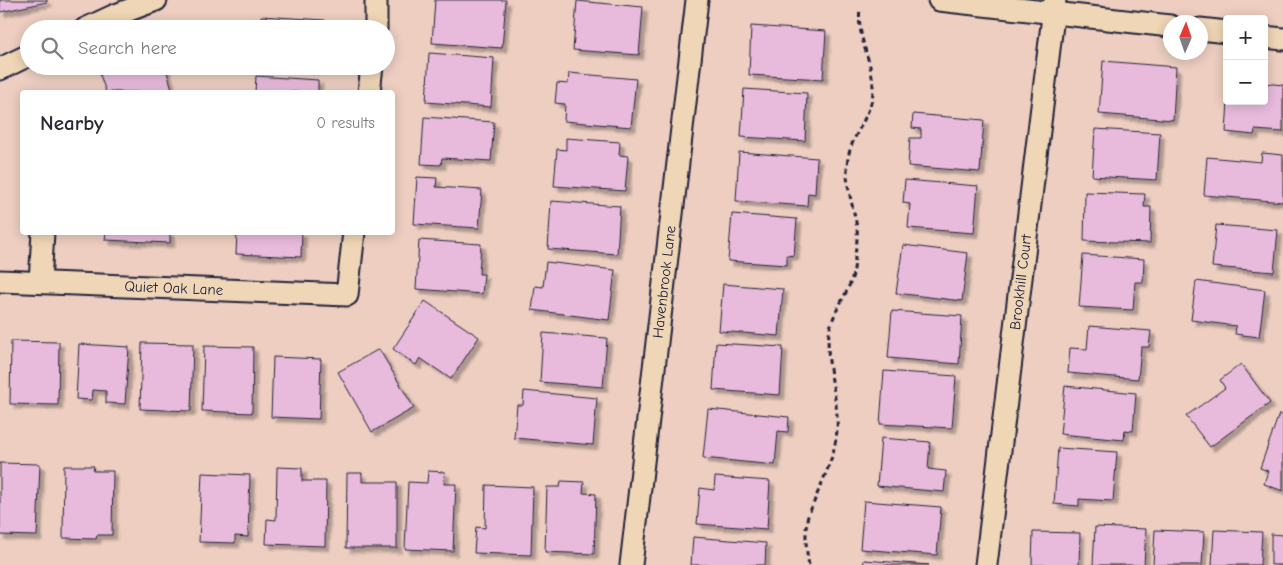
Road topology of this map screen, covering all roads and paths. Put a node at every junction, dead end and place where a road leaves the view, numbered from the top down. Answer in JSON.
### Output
{"nodes":[{"id":1,"x":156,"y":0,"type":"edge"},
{"id":2,"x":376,"y":0,"type":"edge"},
{"id":3,"x":697,"y":0,"type":"edge"},
{"id":4,"x":939,"y":0,"type":"edge"},
{"id":5,"x":1054,"y":6,"type":"edge"},
{"id":6,"x":110,"y":8,"type":"edge"},
{"id":7,"x":860,"y":9,"type":"dead end"},
{"id":8,"x":96,"y":20,"type":"edge"},
{"id":9,"x":376,"y":20,"type":"edge"},
{"id":10,"x":1163,"y":25,"type":"edge"},
{"id":11,"x":1208,"y":30,"type":"edge"},
{"id":12,"x":1223,"y":32,"type":"edge"},
{"id":13,"x":1268,"y":37,"type":"edge"},
{"id":14,"x":1283,"y":39,"type":"edge"},
{"id":15,"x":20,"y":59,"type":"edge"},
{"id":16,"x":0,"y":69,"type":"edge"},
{"id":17,"x":371,"y":75,"type":"edge"},
{"id":18,"x":369,"y":90,"type":"edge"},
{"id":19,"x":43,"y":235,"type":"edge"},
{"id":20,"x":354,"y":235,"type":"edge"},
{"id":21,"x":0,"y":281,"type":"edge"},
{"id":22,"x":40,"y":282,"type":"junction"},
{"id":23,"x":631,"y":565,"type":"edge"},
{"id":24,"x":809,"y":565,"type":"edge"},
{"id":25,"x":986,"y":565,"type":"edge"}],
"edges":[{"from":1,"to":6,"type":"street"},
{"from":2,"to":9,"type":"street"},
{"from":3,"to":23,"type":"street","name":"Havenbrook Lane"},
{"from":4,"to":5,"type":"street"},
{"from":5,"to":10,"type":"street"},
{"from":5,"to":25,"type":"street","name":"Brookhill Court"},
{"from":6,"to":8,"type":"street"},
{"from":7,"to":24,"type":"path"},
{"from":11,"to":12,"type":"street"},
{"from":13,"to":14,"type":"street"},
{"from":15,"to":16,"type":"street"},
{"from":17,"to":18,"type":"street"},
{"from":19,"to":22,"type":"street"},
{"from":20,"to":22,"type":"street","name":"Quiet Oak Lane"},
{"from":21,"to":22,"type":"street","name":"Quiet Oak Lane"}]}
